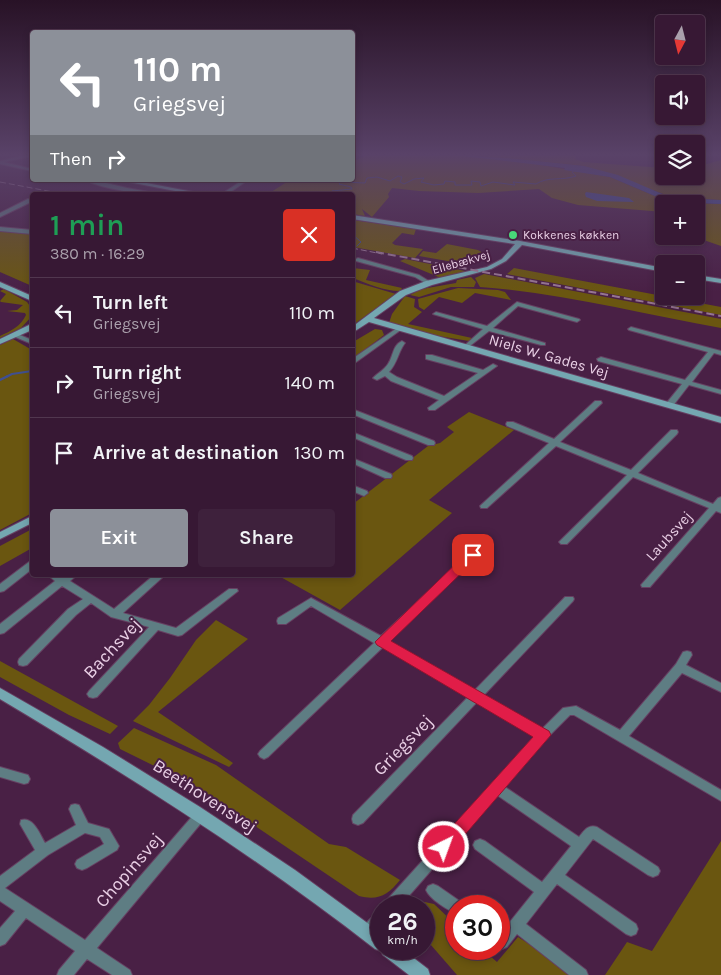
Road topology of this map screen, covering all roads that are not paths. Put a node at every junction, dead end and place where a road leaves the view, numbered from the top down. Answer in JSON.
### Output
{"nodes":[{"id":1,"x":30,"y":202,"type":"edge"},
{"id":2,"x":0,"y":215,"type":"edge"},
{"id":3,"x":355,"y":217,"type":"edge"},
{"id":4,"x":30,"y":226,"type":"edge"},
{"id":5,"x":0,"y":229,"type":"edge"},
{"id":6,"x":20,"y":231,"type":"junction"},
{"id":7,"x":30,"y":232,"type":"edge"},
{"id":8,"x":519,"y":244,"type":"junction"},
{"id":9,"x":358,"y":260,"type":"dead end"},
{"id":10,"x":655,"y":270,"type":"edge"},
{"id":11,"x":705,"y":280,"type":"edge"},
{"id":12,"x":429,"y":283,"type":"junction"},
{"id":13,"x":721,"y":283,"type":"edge"},
{"id":14,"x":0,"y":284,"type":"edge"},
{"id":15,"x":30,"y":298,"type":"edge"},
{"id":16,"x":436,"y":314,"type":"dead end"},
{"id":17,"x":368,"y":319,"type":"junction"},
{"id":18,"x":577,"y":320,"type":"dead end"},
{"id":19,"x":30,"y":328,"type":"edge"},
{"id":20,"x":400,"y":328,"type":"junction"},
{"id":21,"x":488,"y":328,"type":"junction"},
{"id":22,"x":355,"y":329,"type":"edge"},
{"id":23,"x":632,"y":329,"type":"dead end"},
{"id":24,"x":15,"y":335,"type":"junction"},
{"id":25,"x":30,"y":341,"type":"edge"},
{"id":26,"x":0,"y":342,"type":"edge"},
{"id":27,"x":380,"y":343,"type":"junction"},
{"id":28,"x":544,"y":344,"type":"dead end"},
{"id":29,"x":466,"y":347,"type":"junction"},
{"id":30,"x":712,"y":351,"type":"junction"},
{"id":31,"x":721,"y":353,"type":"edge"},
{"id":32,"x":429,"y":357,"type":"dead end"},
{"id":33,"x":601,"y":358,"type":"dead end"},
{"id":34,"x":355,"y":361,"type":"edge"},
{"id":35,"x":492,"y":366,"type":"dead end"},
{"id":36,"x":483,"y":372,"type":"junction"},
{"id":37,"x":386,"y":373,"type":"junction"},
{"id":38,"x":377,"y":378,"type":"dead end"},
{"id":39,"x":687,"y":383,"type":"junction"},
{"id":40,"x":721,"y":392,"type":"edge"},
{"id":41,"x":444,"y":399,"type":"junction"},
{"id":42,"x":598,"y":403,"type":"dead end"},
{"id":43,"x":669,"y":405,"type":"junction"},
{"id":44,"x":432,"y":408,"type":"dead end"},
{"id":45,"x":355,"y":412,"type":"edge"},
{"id":46,"x":721,"y":420,"type":"edge"},
{"id":47,"x":510,"y":424,"type":"dead end"},
{"id":48,"x":674,"y":432,"type":"dead end"},
{"id":49,"x":355,"y":435,"type":"edge"},
{"id":50,"x":431,"y":443,"type":"dead end"},
{"id":51,"x":556,"y":443,"type":"junction"},
{"id":52,"x":409,"y":458,"type":"dead end"},
{"id":53,"x":355,"y":461,"type":"edge"},
{"id":54,"x":633,"y":474,"type":"junction"},
{"id":55,"x":388,"y":476,"type":"dead end"},
{"id":56,"x":355,"y":489,"type":"edge"},
{"id":57,"x":364,"y":493,"type":"dead end"},
{"id":58,"x":484,"y":506,"type":"dead end"},
{"id":59,"x":719,"y":506,"type":"edge"},
{"id":60,"x":30,"y":520,"type":"edge"},
{"id":61,"x":0,"y":536,"type":"edge"},
{"id":62,"x":564,"y":542,"type":"dead end"},
{"id":63,"x":473,"y":555,"type":"dead end"},
{"id":64,"x":30,"y":566,"type":"edge"},
{"id":65,"x":56,"y":577,"type":"edge"},
{"id":66,"x":69,"y":577,"type":"edge"},
{"id":67,"x":158,"y":577,"type":"edge"},
{"id":68,"x":63,"y":581,"type":"junction"},
{"id":69,"x":646,"y":585,"type":"dead end"},
{"id":70,"x":0,"y":589,"type":"edge"},
{"id":71,"x":233,"y":591,"type":"dead end"},
{"id":72,"x":90,"y":599,"type":"junction"},
{"id":73,"x":569,"y":599,"type":"dead end"},
{"id":74,"x":115,"y":614,"type":"junction"},
{"id":75,"x":282,"y":621,"type":"dead end"},
{"id":76,"x":156,"y":626,"type":"junction"},
{"id":77,"x":0,"y":630,"type":"edge"},
{"id":78,"x":382,"y":642,"type":"junction"},
{"id":79,"x":687,"y":655,"type":"dead end"},
{"id":80,"x":23,"y":662,"type":"dead end"},
{"id":81,"x":680,"y":667,"type":"junction"},
{"id":82,"x":721,"y":688,"type":"edge"},
{"id":83,"x":0,"y":693,"type":"edge"},
{"id":84,"x":93,"y":694,"type":"dead end"},
{"id":85,"x":475,"y":697,"type":"junction"},
{"id":86,"x":543,"y":735,"type":"junction"},
{"id":87,"x":621,"y":737,"type":"junction"},
{"id":88,"x":264,"y":754,"type":"dead end"},
{"id":89,"x":0,"y":772,"type":"edge"},
{"id":90,"x":24,"y":778,"type":"dead end"},
{"id":91,"x":497,"y":788,"type":"junction"},
{"id":92,"x":721,"y":796,"type":"edge"},
{"id":93,"x":75,"y":809,"type":"dead end"},
{"id":94,"x":201,"y":816,"type":"junction"},
{"id":95,"x":358,"y":819,"type":"dead end"},
{"id":96,"x":26,"y":824,"type":"dead end"},
{"id":97,"x":84,"y":828,"type":"junction"},
{"id":98,"x":480,"y":845,"type":"dead end"},
{"id":99,"x":580,"y":845,"type":"junction"},
{"id":100,"x":43,"y":851,"type":"junction"},
{"id":101,"x":82,"y":864,"type":"dead end"},
{"id":102,"x":653,"y":872,"type":"dead end"},
{"id":103,"x":556,"y":876,"type":"junction"},
{"id":104,"x":0,"y":884,"type":"edge"},
{"id":105,"x":433,"y":890,"type":"dead end"},
{"id":106,"x":543,"y":891,"type":"junction"},
{"id":107,"x":0,"y":893,"type":"edge"},
{"id":108,"x":401,"y":895,"type":"edge"},
{"id":109,"x":445,"y":899,"type":"edge"},
{"id":110,"x":25,"y":910,"type":"junction"},
{"id":111,"x":516,"y":925,"type":"junction"},
{"id":112,"x":632,"y":929,"type":"dead end"},
{"id":113,"x":368,"y":932,"type":"edge"},
{"id":114,"x":510,"y":932,"type":"edge"},
{"id":115,"x":0,"y":939,"type":"edge"},
{"id":116,"x":86,"y":949,"type":"junction"},
{"id":117,"x":403,"y":960,"type":"edge"},
{"id":118,"x":64,"y":975,"type":"edge"},
{"id":119,"x":125,"y":975,"type":"edge"},
{"id":120,"x":422,"y":975,"type":"edge"},
{"id":121,"x":581,"y":975,"type":"edge"}],
"edges":[{"from":1,"to":2,"type":"street"},
{"from":3,"to":8,"type":"street"},
{"from":4,"to":6,"type":"street"},
{"from":5,"to":6,"type":"street"},
{"from":6,"to":7,"type":"street"},
{"from":8,"to":10,"type":"street"},
{"from":8,"to":12,"type":"street","name":"Ellebækvej"},
{"from":9,"to":12,"type":"street","name":"Ellebækvej"},
{"from":11,"to":13,"type":"street"},
{"from":12,"to":17,"type":"street","name":"Ellebækvej"},
{"from":14,"to":15,"type":"street"},
{"from":16,"to":21,"type":"street"},
{"from":17,"to":20,"type":"street","name":"Niels W. Gades Vej"},
{"from":17,"to":22,"type":"street","name":"Ellebækvej"},
{"from":18,"to":21,"type":"street"},
{"from":19,"to":24,"type":"street"},
{"from":20,"to":27,"type":"street"},
{"from":20,"to":29,"type":"street","name":"Niels W. Gades Vej"},
{"from":21,"to":28,"type":"street"},
{"from":21,"to":29,"type":"street"},
{"from":23,"to":30,"type":"street"},
{"from":24,"to":25,"type":"street"},
{"from":24,"to":26,"type":"street"},
{"from":27,"to":34,"type":"street"},
{"from":27,"to":37,"type":"street"},
{"from":29,"to":43,"type":"street","name":"Niels W. Gades Vej"},
{"from":30,"to":31,"type":"street"},
{"from":30,"to":39,"type":"street"},
{"from":32,"to":36,"type":"street"},
{"from":33,"to":39,"type":"street"},
{"from":35,"to":36,"type":"street"},
{"from":36,"to":41,"type":"street"},
{"from":37,"to":38,"type":"street"},
{"from":37,"to":41,"type":"street"},
{"from":39,"to":40,"type":"street"},
{"from":39,"to":43,"type":"street"},
{"from":41,"to":44,"type":"street"},
{"from":42,"to":51,"type":"street"},
{"from":43,"to":46,"type":"street","name":"Niels W. Gades Vej"},
{"from":45,"to":50,"type":"street"},
{"from":47,"to":51,"type":"street","name":"Laubsvej"},
{"from":48,"to":54,"type":"street"},
{"from":49,"to":52,"type":"street"},
{"from":51,"to":54,"type":"street","name":"Laubsvej"},
{"from":51,"to":58,"type":"street"},
{"from":53,"to":55,"type":"street"},
{"from":54,"to":59,"type":"street","name":"Laubsvej"},
{"from":54,"to":62,"type":"street"},
{"from":56,"to":57,"type":"street"},
{"from":59,"to":69,"type":"street","name":"Laubsvej"},
{"from":60,"to":61,"type":"street"},
{"from":63,"to":78,"type":"street"},
{"from":64,"to":70,"type":"street"},
{"from":65,"to":68,"type":"street","name":"Bachsvej"},
{"from":66,"to":68,"type":"street"},
{"from":67,"to":74,"type":"street","name":"Bachsvej"},
{"from":68,"to":72,"type":"street","name":"Bachsvej"},
{"from":68,"to":77,"type":"street"},
{"from":71,"to":76,"type":"street","name":"Bachsvej"},
{"from":72,"to":74,"type":"street","name":"Bachsvej"},
{"from":72,"to":80,"type":"street"},
{"from":73,"to":85,"type":"street","name":"Griegsvej"},
{"from":74,"to":76,"type":"street","name":"Bachsvej"},
{"from":75,"to":78,"type":"street"},
{"from":76,"to":84,"type":"street","name":"Bachsvej"},
{"from":78,"to":85,"type":"street"},
{"from":78,"to":88,"type":"street"},
{"from":79,"to":81,"type":"street"},
{"from":81,"to":82,"type":"street"},
{"from":81,"to":87,"type":"street"},
{"from":83,"to":94,"type":"street","name":"Beethovensvej"},
{"from":85,"to":86,"type":"street"},
{"from":85,"to":95,"type":"street","name":"Griegsvej"},
{"from":86,"to":87,"type":"street"},
{"from":86,"to":91,"type":"street"},
{"from":87,"to":92,"type":"street"},
{"from":89,"to":90,"type":"street"},
{"from":91,"to":99,"type":"street"},
{"from":91,"to":108,"type":"street"},
{"from":93,"to":97,"type":"street"},
{"from":94,"to":113,"type":"street","name":"Beethovensvej"},
{"from":94,"to":116,"type":"street","name":"Chopinsvej"},
{"from":96,"to":100,"type":"street"},
{"from":97,"to":100,"type":"street"},
{"from":97,"to":101,"type":"street","name":"Chopinsvej"},
{"from":98,"to":106,"type":"street"},
{"from":99,"to":102,"type":"street"},
{"from":99,"to":103,"type":"street"},
{"from":100,"to":104,"type":"street"},
{"from":103,"to":106,"type":"street"},
{"from":103,"to":112,"type":"street"},
{"from":105,"to":109,"type":"street"},
{"from":106,"to":111,"type":"street"},
{"from":107,"to":110,"type":"street"},
{"from":110,"to":115,"type":"street"},
{"from":110,"to":116,"type":"street"},
{"from":111,"to":114,"type":"street"},
{"from":111,"to":121,"type":"street"},
{"from":116,"to":118,"type":"street","name":"Chopinsvej"},
{"from":116,"to":119,"type":"street"},
{"from":117,"to":120,"type":"street"}]}
